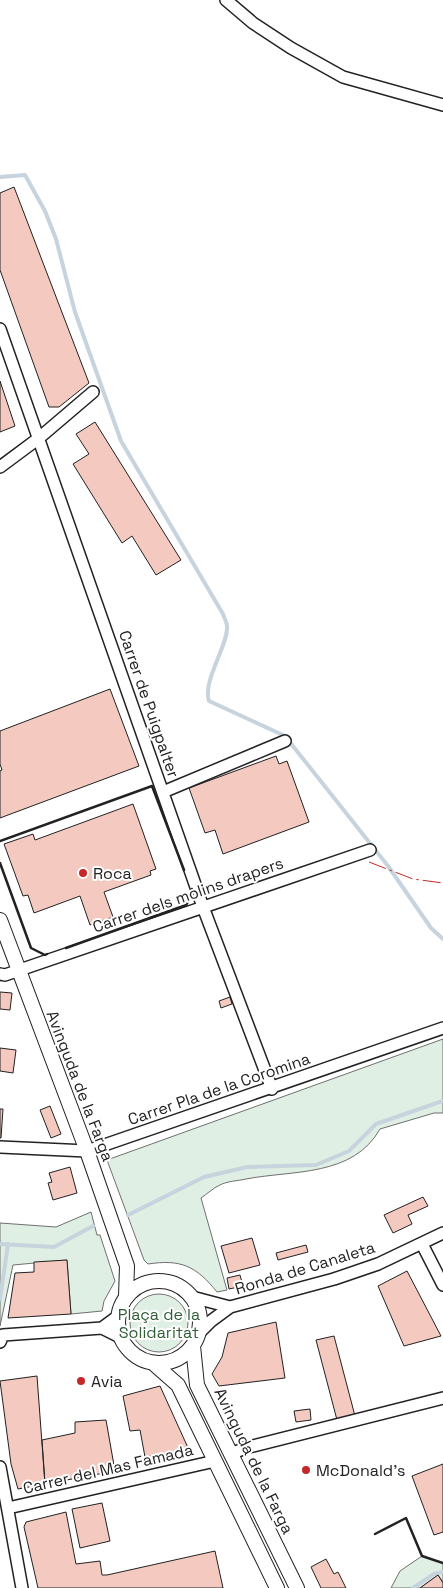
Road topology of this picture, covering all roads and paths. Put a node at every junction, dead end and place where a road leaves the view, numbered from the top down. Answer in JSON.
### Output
{"nodes":[{"id":1,"x":226,"y":0,"type":"edge"},
{"id":2,"x":443,"y":105,"type":"edge"},
{"id":3,"x":0,"y":329,"type":"edge"},
{"id":4,"x":93,"y":392,"type":"dead end"},
{"id":5,"x":38,"y":438,"type":"junction"},
{"id":6,"x":0,"y":467,"type":"edge"},
{"id":7,"x":285,"y":741,"type":"dead end"},
{"id":8,"x":163,"y":792,"type":"junction"},
{"id":9,"x":370,"y":850,"type":"dead end"},
{"id":10,"x":203,"y":907,"type":"junction"},
{"id":11,"x":0,"y":920,"type":"edge"},
{"id":12,"x":17,"y":970,"type":"junction"},
{"id":13,"x":0,"y":974,"type":"edge"},
{"id":14,"x":443,"y":1028,"type":"edge"},
{"id":15,"x":272,"y":1089,"type":"junction"},
{"id":16,"x":0,"y":1147,"type":"edge"},
{"id":17,"x":87,"y":1151,"type":"junction"},
{"id":18,"x":443,"y":1232,"type":"edge"},
{"id":19,"x":422,"y":1244,"type":"junction"},
{"id":20,"x":126,"y":1266,"type":"junction"},
{"id":21,"x":146,"y":1283,"type":"junction"},
{"id":22,"x":443,"y":1285,"type":"edge"},
{"id":23,"x":126,"y":1296,"type":"junction"},
{"id":24,"x":192,"y":1297,"type":"junction"},
{"id":25,"x":230,"y":1307,"type":"junction"},
{"id":26,"x":117,"y":1317,"type":"junction"},
{"id":27,"x":102,"y":1328,"type":"junction"},
{"id":28,"x":120,"y":1337,"type":"junction"},
{"id":29,"x":2,"y":1338,"type":"edge"},
{"id":30,"x":195,"y":1340,"type":"junction"},
{"id":31,"x":153,"y":1364,"type":"junction"},
{"id":32,"x":443,"y":1398,"type":"edge"},
{"id":33,"x":231,"y":1454,"type":"junction"},
{"id":34,"x":215,"y":1461,"type":"junction"},
{"id":35,"x":0,"y":1467,"type":"edge"},
{"id":36,"x":8,"y":1508,"type":"junction"},
{"id":37,"x":21,"y":1588,"type":"edge"},
{"id":38,"x":277,"y":1588,"type":"edge"},
{"id":39,"x":297,"y":1588,"type":"edge"}],
"edges":[{"from":1,"to":2,"type":"street"},
{"from":3,"to":5,"type":"street","name":"Carrer de Puigpalter"},
{"from":4,"to":5,"type":"street"},
{"from":5,"to":6,"type":"street"},
{"from":5,"to":8,"type":"street","name":"Carrer de Puigpalter"},
{"from":7,"to":8,"type":"street"},
{"from":8,"to":10,"type":"street","name":"Carrer de Puigpalter"},
{"from":9,"to":10,"type":"street","name":"Carrer dels molins drapers"},
{"from":10,"to":12,"type":"street","name":"Carrer dels molins drapers"},
{"from":10,"to":15,"type":"street","name":"Carrer de Puigpalter"},
{"from":11,"to":12,"type":"street","name":"Avinguda de la Farga"},
{"from":12,"to":13,"type":"street","name":"Carrer dels molins drapers"},
{"from":12,"to":17,"type":"street","name":"Avinguda de la Farga"},
{"from":14,"to":15,"type":"street","name":"Carrer Pla de la Coromina"},
{"from":15,"to":17,"type":"street","name":"Carrer Pla de la Coromina"},
{"from":16,"to":17,"type":"street","name":"Carrer Pla de la Coromina"},
{"from":17,"to":20,"type":"street","name":"Avinguda de la Farga"},
{"from":18,"to":19,"type":"street","name":"Ronda de Canaleta"},
{"from":19,"to":22,"type":"street"},
{"from":19,"to":25,"type":"street","name":"Ronda de Canaleta"},
{"from":20,"to":21,"type":"street"},
{"from":20,"to":23,"type":"street","name":"Avinguda de la Farga"},
{"from":21,"to":23,"type":"street"},
{"from":21,"to":24,"type":"street"},
{"from":23,"to":26,"type":"street"},
{"from":24,"to":25,"type":"street","name":"Ronda de Canaleta"},
{"from":24,"to":30,"type":"street"},
{"from":25,"to":30,"type":"street","name":"Ronda de Canaleta"},
{"from":26,"to":27,"type":"street"},
{"from":26,"to":28,"type":"street"},
{"from":27,"to":28,"type":"street"},
{"from":27,"to":29,"type":"street"},
{"from":28,"to":31,"type":"street"},
{"from":30,"to":31,"type":"street"},
{"from":30,"to":33,"type":"street","name":"Avinguda de la Farga"},
{"from":31,"to":34,"type":"street"},
{"from":32,"to":33,"type":"street"},
{"from":33,"to":39,"type":"street","name":"Avinguda de la Farga"},
{"from":34,"to":36,"type":"street","name":"Carrer del Mas Famada"},
{"from":34,"to":38,"type":"street"},
{"from":35,"to":36,"type":"street"},
{"from":36,"to":37,"type":"street"}]}
